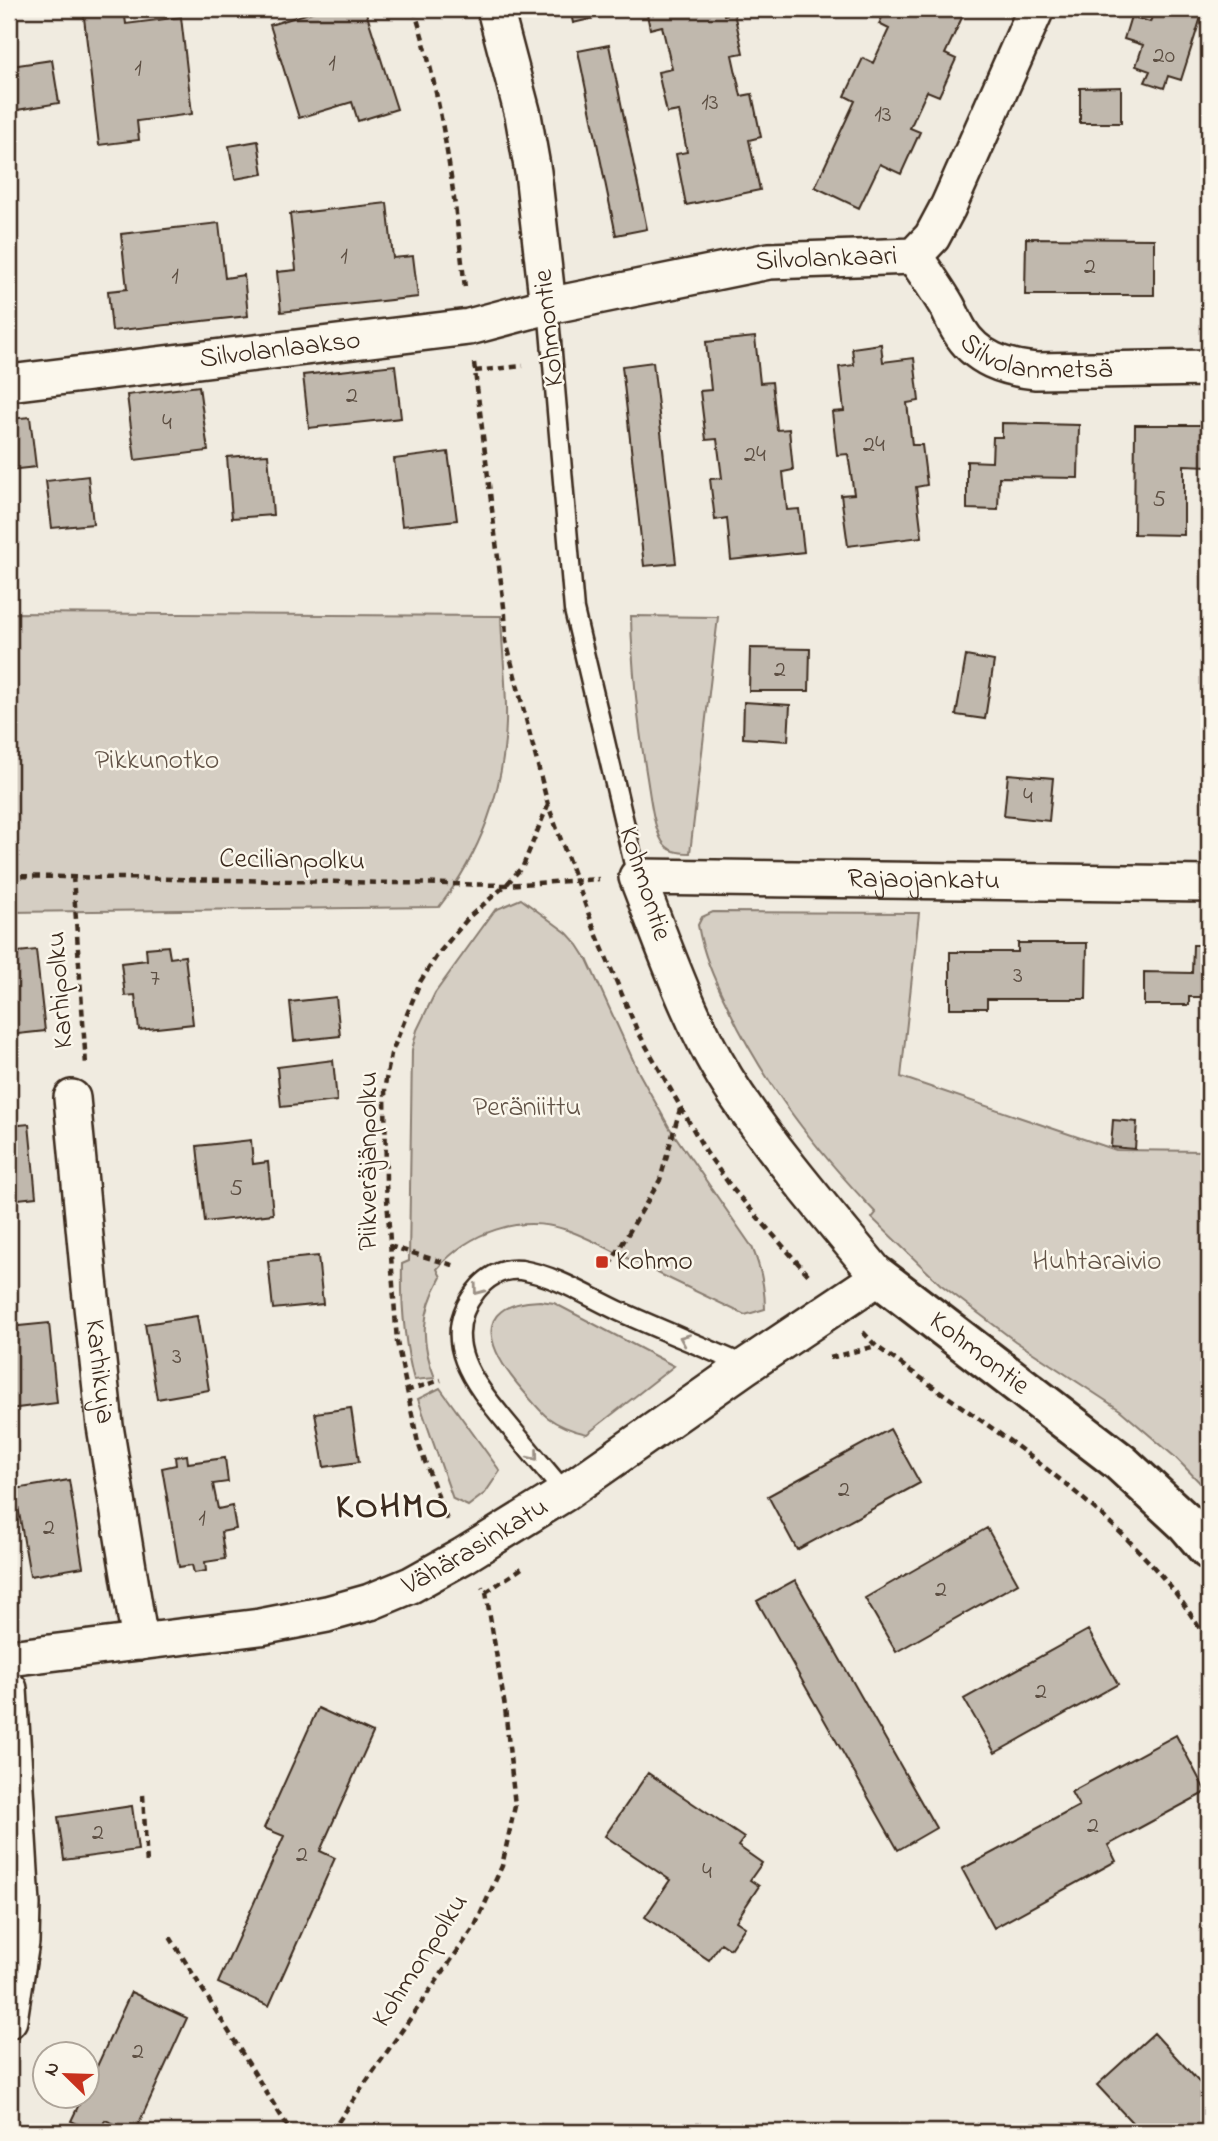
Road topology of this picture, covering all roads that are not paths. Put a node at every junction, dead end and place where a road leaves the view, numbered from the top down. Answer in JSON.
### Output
{"nodes":[{"id":1,"x":495,"y":9,"type":"edge"},
{"id":2,"x":1036,"y":9,"type":"edge"},
{"id":3,"x":914,"y":256,"type":"junction"},
{"id":4,"x":548,"y":306,"type":"junction"},
{"id":5,"x":1209,"y":368,"type":"edge"},
{"id":6,"x":9,"y":383,"type":"edge"},
{"id":7,"x":637,"y":877,"type":"junction"},
{"id":8,"x":1209,"y":884,"type":"edge"},
{"id":9,"x":72,"y":1098,"type":"road end"},
{"id":10,"x":879,"y":1277,"type":"junction"},
{"id":11,"x":746,"y":1366,"type":"junction"},
{"id":12,"x":565,"y":1493,"type":"junction"},
{"id":13,"x":1209,"y":1550,"type":"edge"},
{"id":14,"x":140,"y":1642,"type":"junction"},
{"id":15,"x":9,"y":1658,"type":"edge"},
{"id":16,"x":9,"y":1689,"type":"edge"},
{"id":17,"x":9,"y":2020,"type":"edge"}],
"edges":[{"from":1,"to":4,"type":"street","name":"Kohmontie"},
{"from":2,"to":3,"type":"street","name":"Silvolankaari"},
{"from":3,"to":4,"type":"street","name":"Silvolankaari"},
{"from":3,"to":5,"type":"street","name":"Silvolanmetsä"},
{"from":4,"to":6,"type":"street","name":"Silvolanlaakso"},
{"from":4,"to":7,"type":"lane","name":"Kohmontie"},
{"from":7,"to":8,"type":"street","name":"Rajaojankatu"},
{"from":7,"to":10,"type":"street","name":"Kohmontie"},
{"from":9,"to":14,"type":"street","name":"Karhikuja"},
{"from":10,"to":11,"type":"street","name":"Vähärasinkatu"},
{"from":10,"to":13,"type":"street","name":"Kohmontie"},
{"from":11,"to":12,"type":"street","name":"Vähärasinkatu"},
{"from":11,"to":12,"type":"lane","one_way":true},
{"from":12,"to":14,"type":"street","name":"Vähärasinkatu"},
{"from":14,"to":15,"type":"street","name":"Vähärasinkatu"},
{"from":16,"to":17,"type":"street"}]}
